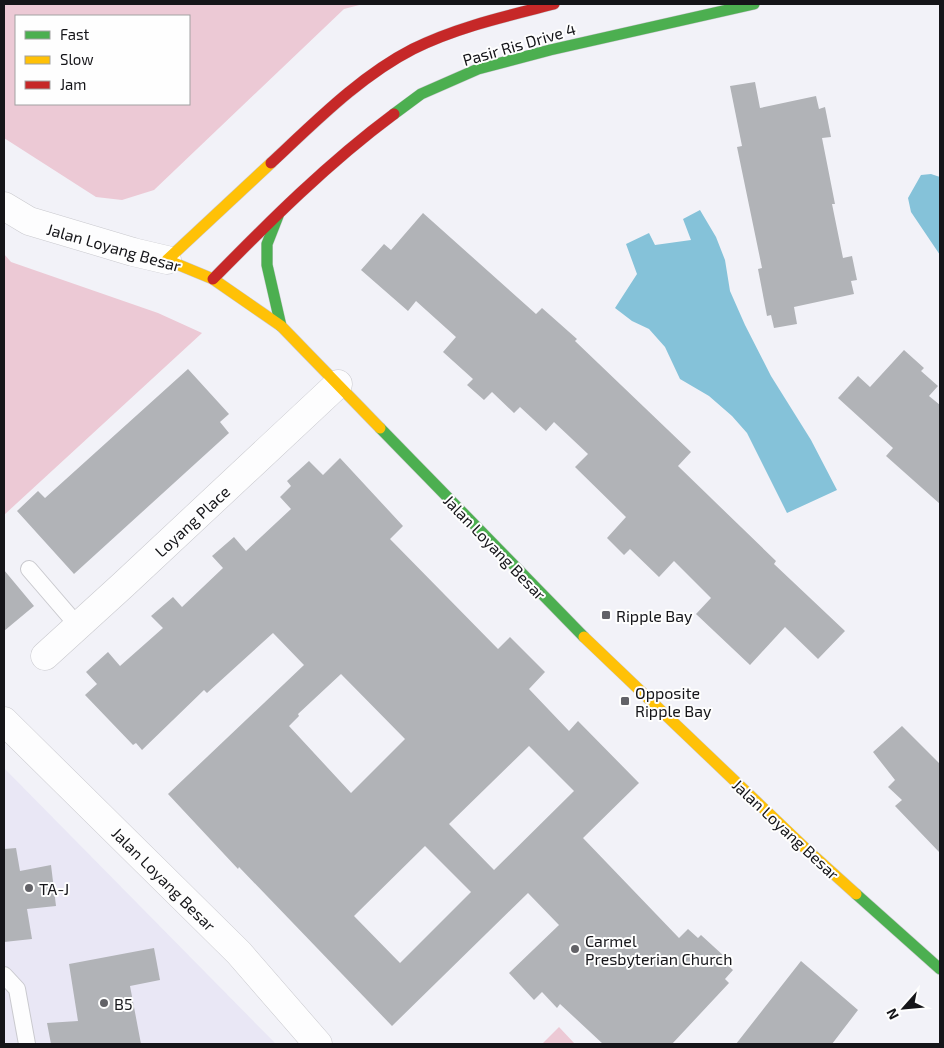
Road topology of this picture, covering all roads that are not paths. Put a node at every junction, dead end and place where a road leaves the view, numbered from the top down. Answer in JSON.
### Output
{"nodes":[{"id":1,"x":554,"y":4,"type":"edge"},
{"id":2,"x":754,"y":4,"type":"edge"},
{"id":3,"x":4,"y":206,"type":"edge"},
{"id":4,"x":281,"y":210,"type":"junction"},
{"id":5,"x":167,"y":260,"type":"junction"},
{"id":6,"x":213,"y":279,"type":"junction"},
{"id":7,"x":280,"y":326,"type":"junction"},
{"id":8,"x":338,"y":384,"type":"junction"},
{"id":9,"x":29,"y":569,"type":"dead end"},
{"id":10,"x":78,"y":626,"type":"junction"},
{"id":11,"x":45,"y":656,"type":"dead end"},
{"id":12,"x":4,"y":721,"type":"edge"},
{"id":13,"x":940,"y":969,"type":"edge"},
{"id":14,"x":4,"y":975,"type":"edge"},
{"id":15,"x":27,"y":1044,"type":"edge"},
{"id":16,"x":318,"y":1044,"type":"edge"}],
"edges":[{"from":1,"to":5,"type":"street","name":"Pasir Ris Drive 4"},
{"from":2,"to":4,"type":"street","name":"Pasir Ris Drive 4"},
{"from":3,"to":5,"type":"street","name":"Jalan Loyang Besar"},
{"from":4,"to":6,"type":"street","name":"Pasir Ris Drive 4"},
{"from":4,"to":7,"type":"street"},
{"from":5,"to":6,"type":"street","name":"Jalan Loyang Besar"},
{"from":6,"to":7,"type":"street","name":"Jalan Loyang Besar"},
{"from":7,"to":8,"type":"street","name":"Jalan Loyang Besar"},
{"from":8,"to":10,"type":"street","name":"Loyang Place"},
{"from":8,"to":13,"type":"street","name":"Jalan Loyang Besar"},
{"from":9,"to":10,"type":"lane"},
{"from":10,"to":11,"type":"street","name":"Loyang Place"},
{"from":12,"to":16,"type":"street","name":"Jalan Loyang Besar"},
{"from":14,"to":15,"type":"lane"}]}
